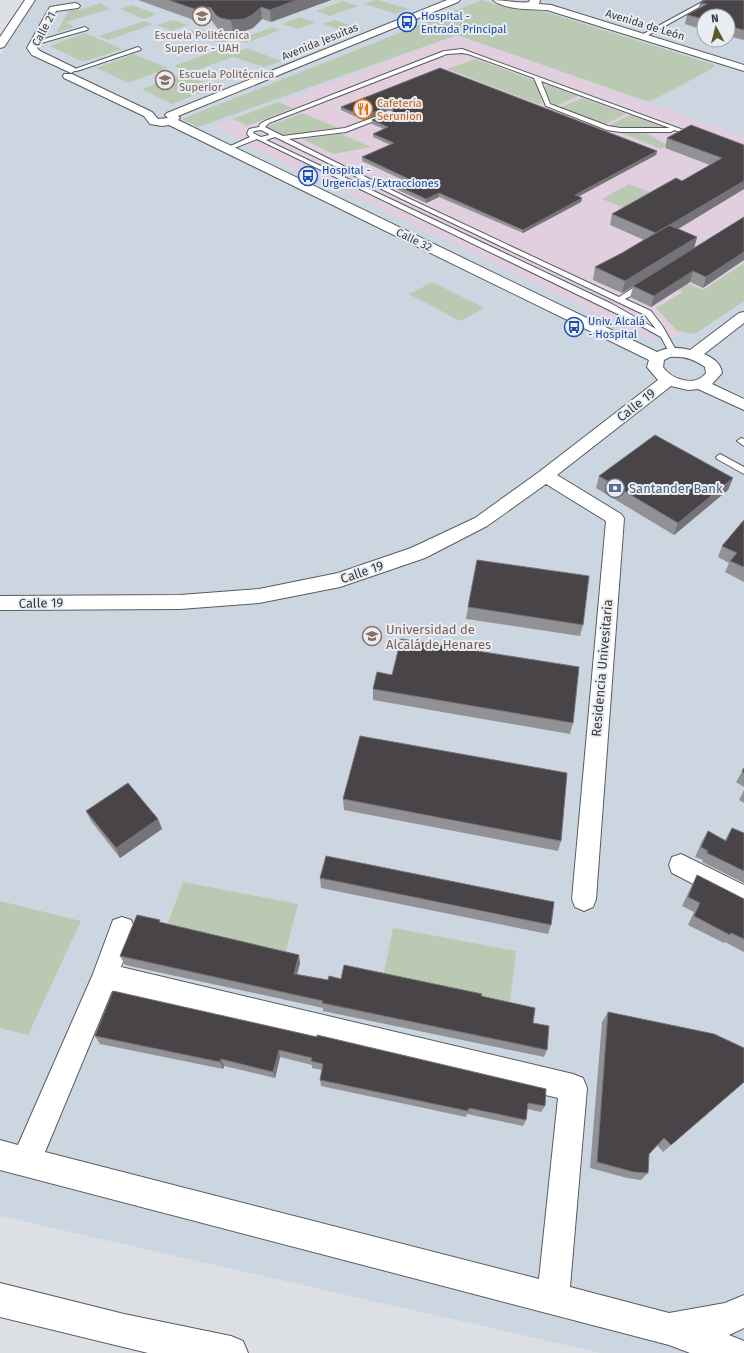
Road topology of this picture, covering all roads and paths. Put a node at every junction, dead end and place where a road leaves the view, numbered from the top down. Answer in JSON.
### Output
{"nodes":[{"id":1,"x":30,"y":0,"type":"edge"},
{"id":2,"x":48,"y":0,"type":"edge"},
{"id":3,"x":56,"y":0,"type":"edge"},
{"id":4,"x":455,"y":0,"type":"edge"},
{"id":5,"x":498,"y":0,"type":"edge"},
{"id":6,"x":539,"y":0,"type":"edge"},
{"id":7,"x":706,"y":0,"type":"edge"},
{"id":8,"x":531,"y":3,"type":"edge"},
{"id":9,"x":75,"y":6,"type":"dead end"},
{"id":10,"x":85,"y":29,"type":"dead end"},
{"id":11,"x":645,"y":35,"type":"junction"},
{"id":12,"x":34,"y":43,"type":"junction"},
{"id":13,"x":0,"y":45,"type":"edge"},
{"id":14,"x":23,"y":48,"type":"junction"},
{"id":15,"x":138,"y":49,"type":"dead end"},
{"id":16,"x":744,"y":62,"type":"edge"},
{"id":17,"x":732,"y":64,"type":"junction"},
{"id":18,"x":744,"y":68,"type":"edge"},
{"id":19,"x":70,"y":72,"type":"junction"},
{"id":20,"x":537,"y":78,"type":"junction"},
{"id":21,"x":390,"y":113,"type":"edge"},
{"id":22,"x":168,"y":116,"type":"junction"},
{"id":23,"x":262,"y":128,"type":"junction"},
{"id":24,"x":680,"y":130,"type":"junction"},
{"id":25,"x":272,"y":133,"type":"junction"},
{"id":26,"x":258,"y":138,"type":"junction"},
{"id":27,"x":281,"y":138,"type":"junction"},
{"id":28,"x":701,"y":138,"type":"edge"},
{"id":29,"x":227,"y":149,"type":"junction"},
{"id":30,"x":648,"y":282,"type":"edge"},
{"id":31,"x":619,"y":300,"type":"junction"},
{"id":32,"x":744,"y":316,"type":"edge"},
{"id":33,"x":744,"y":329,"type":"edge"},
{"id":34,"x":664,"y":338,"type":"junction"},
{"id":35,"x":673,"y":352,"type":"junction"},
{"id":36,"x":700,"y":357,"type":"junction"},
{"id":37,"x":657,"y":358,"type":"junction"},
{"id":38,"x":713,"y":374,"type":"junction"},
{"id":39,"x":669,"y":380,"type":"junction"},
{"id":40,"x":699,"y":384,"type":"junction"},
{"id":41,"x":744,"y":390,"type":"edge"},
{"id":42,"x":744,"y":405,"type":"edge"},
{"id":43,"x":720,"y":457,"type":"dead end"},
{"id":44,"x":744,"y":471,"type":"edge"},
{"id":45,"x":545,"y":476,"type":"junction"},
{"id":46,"x":0,"y":603,"type":"edge"},
{"id":47,"x":681,"y":865,"type":"dead end"},
{"id":48,"x":744,"y":898,"type":"edge"},
{"id":49,"x":584,"y":899,"type":"dead end"},
{"id":50,"x":122,"y":929,"type":"dead end"},
{"id":51,"x":105,"y":976,"type":"junction"},
{"id":52,"x":13,"y":1159,"type":"edge"},
{"id":53,"x":553,"y":1299,"type":"junction"},
{"id":54,"x":0,"y":1300,"type":"edge"},
{"id":55,"x":744,"y":1311,"type":"edge"},
{"id":56,"x":669,"y":1329,"type":"junction"},
{"id":57,"x":231,"y":1353,"type":"edge"},
{"id":58,"x":733,"y":1353,"type":"edge"}],
"edges":[{"from":1,"to":13,"type":"main road"},
{"from":2,"to":14,"type":"street","name":"Calle 21"},
{"from":3,"to":14,"type":"street","name":"Calle 21"},
{"from":4,"to":22,"type":"street","name":"Avenida Jesuitas"},
{"from":5,"to":8,"type":"street","name":"Avenida de León"},
{"from":6,"to":11,"type":"street","name":"Avenida de León"},
{"from":7,"to":11,"type":"lane"},
{"from":8,"to":11,"type":"street","name":"Avenida de León"},
{"from":9,"to":12,"type":"street","name":"Calle 21"},
{"from":10,"to":12,"type":"lane"},
{"from":11,"to":16,"type":"street","name":"Avenida de León"},
{"from":11,"to":17,"type":"street","name":"Avenida de León"},
{"from":12,"to":19,"type":"street","name":"Calle 21"},
{"from":14,"to":19,"type":"street","name":"Calle 21"},
{"from":15,"to":19,"type":"lane"},
{"from":16,"to":17,"type":"street","name":"Avenida de León"},
{"from":17,"to":18,"type":"street","name":"Avenida de León"},
{"from":19,"to":22,"type":"street","name":"Calle 21"},
{"from":19,"to":22,"type":"street","name":"Calle 21"},
{"from":20,"to":23,"type":"lane"},
{"from":20,"to":24,"type":"lane"},
{"from":20,"to":24,"type":"lane"},
{"from":21,"to":27,"type":"lane"},
{"from":22,"to":29,"type":"street","name":"Calle 32"},
{"from":23,"to":25,"type":"lane"},
{"from":23,"to":26,"type":"lane"},
{"from":24,"to":28,"type":"lane"},
{"from":25,"to":26,"type":"lane"},
{"from":25,"to":27,"type":"lane"},
{"from":26,"to":29,"type":"lane"},
{"from":26,"to":34,"type":"lane"},
{"from":27,"to":31,"type":"lane"},
{"from":29,"to":37,"type":"street","name":"Calle 32"},
{"from":30,"to":31,"type":"lane"},
{"from":31,"to":34,"type":"lane"},
{"from":32,"to":36,"type":"street"},
{"from":33,"to":36,"type":"street"},
{"from":34,"to":35,"type":"lane"},
{"from":35,"to":36,"type":"street"},
{"from":35,"to":37,"type":"street"},
{"from":36,"to":38,"type":"street"},
{"from":37,"to":39,"type":"street"},
{"from":38,"to":40,"type":"street"},
{"from":38,"to":41,"type":"street"},
{"from":39,"to":40,"type":"street"},
{"from":39,"to":45,"type":"street","name":"Calle 19"},
{"from":40,"to":42,"type":"street"},
{"from":43,"to":44,"type":"lane"},
{"from":45,"to":46,"type":"street","name":"Calle 19"},
{"from":45,"to":49,"type":"street","name":"Residencia Univesitaria"},
{"from":47,"to":48,"type":"street"},
{"from":50,"to":51,"type":"street"},
{"from":51,"to":52,"type":"street"},
{"from":51,"to":53,"type":"street"},
{"from":52,"to":53,"type":"street"},
{"from":53,"to":56,"type":"street"},
{"from":54,"to":57,"type":"main road"},
{"from":55,"to":56,"type":"street"},
{"from":56,"to":58,"type":"street"}]}
